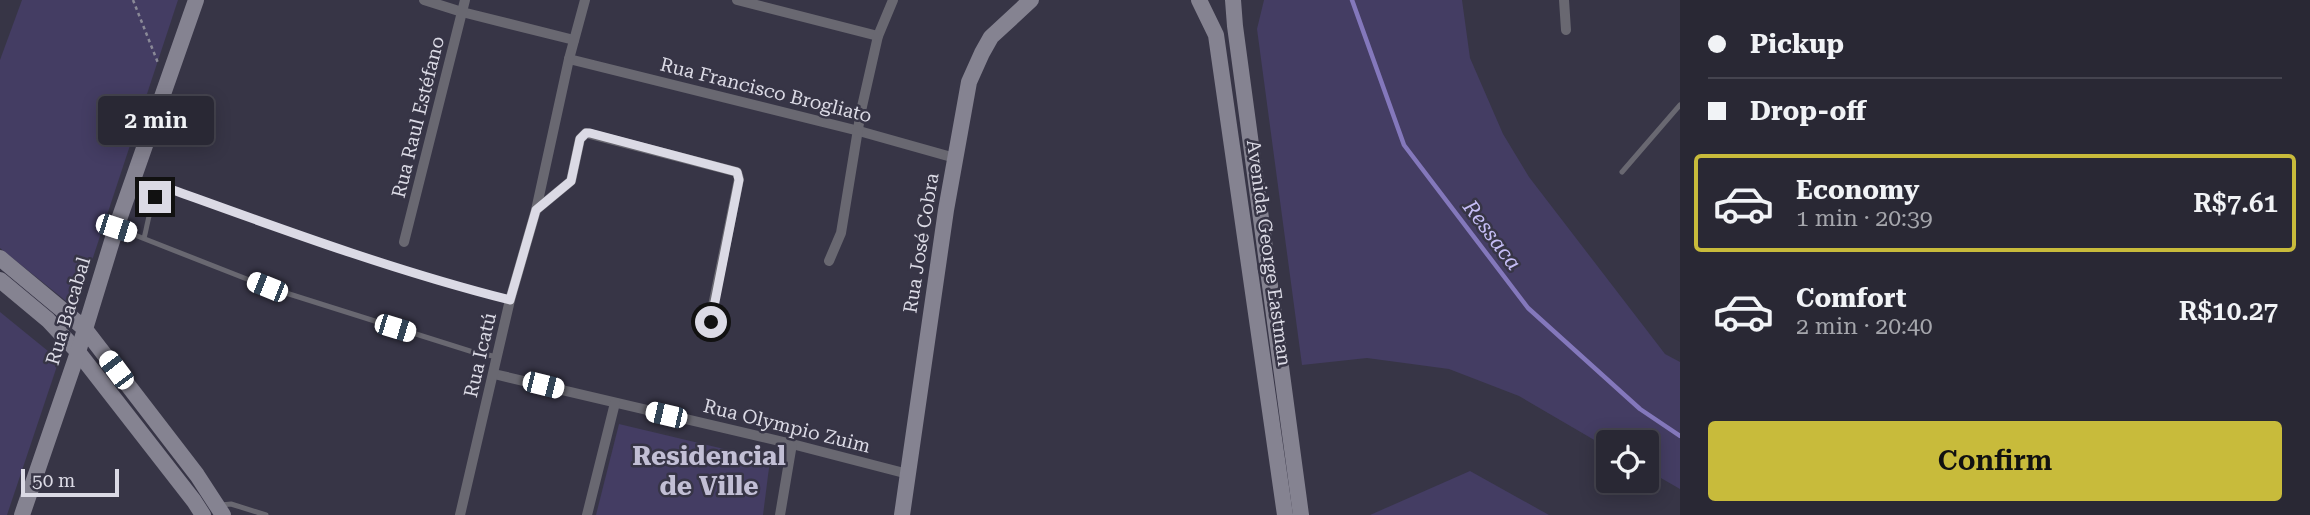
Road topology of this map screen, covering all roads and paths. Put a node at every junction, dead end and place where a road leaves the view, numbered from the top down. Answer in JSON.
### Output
{"nodes":[{"id":1,"x":133,"y":0,"type":"edge"},
{"id":2,"x":196,"y":0,"type":"edge"},
{"id":3,"x":424,"y":0,"type":"edge"},
{"id":4,"x":466,"y":0,"type":"edge"},
{"id":5,"x":584,"y":0,"type":"edge"},
{"id":6,"x":737,"y":0,"type":"edge"},
{"id":7,"x":893,"y":0,"type":"edge"},
{"id":8,"x":1031,"y":0,"type":"edge"},
{"id":9,"x":1199,"y":0,"type":"edge"},
{"id":10,"x":1233,"y":0,"type":"edge"},
{"id":11,"x":1563,"y":0,"type":"edge"},
{"id":12,"x":462,"y":12,"type":"junction"},
{"id":13,"x":1566,"y":30,"type":"dead end"},
{"id":14,"x":878,"y":36,"type":"junction"},
{"id":15,"x":574,"y":40,"type":"junction"},
{"id":16,"x":569,"y":59,"type":"junction"},
{"id":17,"x":167,"y":81,"type":"junction"},
{"id":18,"x":1680,"y":105,"type":"edge"},
{"id":19,"x":859,"y":131,"type":"junction"},
{"id":20,"x":955,"y":158,"type":"junction"},
{"id":21,"x":1622,"y":172,"type":"dead end"},
{"id":22,"x":536,"y":210,"type":"junction"},
{"id":23,"x":116,"y":228,"type":"junction"},
{"id":24,"x":144,"y":238,"type":"junction"},
{"id":25,"x":404,"y":242,"type":"dead end"},
{"id":26,"x":0,"y":258,"type":"edge"},
{"id":27,"x":829,"y":261,"type":"dead end"},
{"id":28,"x":0,"y":280,"type":"edge"},
{"id":29,"x":510,"y":300,"type":"junction"},
{"id":30,"x":84,"y":328,"type":"junction"},
{"id":31,"x":708,"y":330,"type":"dead end"},
{"id":32,"x":78,"y":352,"type":"junction"},
{"id":33,"x":498,"y":357,"type":"junction"},
{"id":34,"x":494,"y":374,"type":"junction"},
{"id":35,"x":615,"y":403,"type":"junction"},
{"id":36,"x":792,"y":444,"type":"junction"},
{"id":37,"x":908,"y":474,"type":"junction"},
{"id":38,"x":207,"y":489,"type":"junction"},
{"id":39,"x":191,"y":508,"type":"edge"},
{"id":40,"x":220,"y":510,"type":"edge"},
{"id":41,"x":22,"y":515,"type":"edge"},
{"id":42,"x":203,"y":515,"type":"edge"},
{"id":43,"x":265,"y":515,"type":"edge"},
{"id":44,"x":460,"y":515,"type":"edge"},
{"id":45,"x":587,"y":515,"type":"edge"},
{"id":46,"x":780,"y":515,"type":"edge"},
{"id":47,"x":902,"y":515,"type":"edge"},
{"id":48,"x":1285,"y":515,"type":"edge"},
{"id":49,"x":1301,"y":515,"type":"edge"}],
"edges":[{"from":1,"to":17,"type":"path"},
{"from":2,"to":17,"type":"street","name":"Rua Bacabal"},
{"from":3,"to":12,"type":"street"},
{"from":4,"to":12,"type":"street","name":"Rua Raul Estéfano"},
{"from":5,"to":15,"type":"street","name":"Rua Icatú"},
{"from":6,"to":14,"type":"street"},
{"from":7,"to":14,"type":"street"},
{"from":8,"to":20,"type":"street","name":"Rua José Cobra"},
{"from":9,"to":48,"type":"street","name":"Avenida George Eastman"},
{"from":10,"to":49,"type":"street","name":"Avenida George Eastman"},
{"from":11,"to":13,"type":"street"},
{"from":12,"to":15,"type":"street"},
{"from":12,"to":25,"type":"street","name":"Rua Raul Estéfano"},
{"from":14,"to":19,"type":"street"},
{"from":15,"to":16,"type":"street","name":"Rua Icatú"},
{"from":16,"to":19,"type":"street","name":"Rua Francisco Brogliato"},
{"from":16,"to":22,"type":"street","name":"Rua Icatú"},
{"from":17,"to":23,"type":"street","name":"Rua Bacabal"},
{"from":18,"to":21,"type":"lane"},
{"from":19,"to":20,"type":"street","name":"Rua Francisco Brogliato"},
{"from":19,"to":27,"type":"street"},
{"from":20,"to":37,"type":"street","name":"Rua José Cobra"},
{"from":22,"to":29,"type":"street","name":"Rua Icatú"},
{"from":22,"to":31,"type":"street"},
{"from":23,"to":24,"type":"lane"},
{"from":23,"to":30,"type":"street","name":"Rua Bacabal"},
{"from":24,"to":29,"type":"lane"},
{"from":24,"to":33,"type":"lane"},
{"from":26,"to":30,"type":"street"},
{"from":28,"to":32,"type":"street"},
{"from":29,"to":33,"type":"street","name":"Rua Icatú"},
{"from":30,"to":32,"type":"street","name":"Rua Bacabal"},
{"from":30,"to":38,"type":"street"},
{"from":32,"to":39,"type":"street"},
{"from":32,"to":41,"type":"street","name":"Rua Bacabal"},
{"from":33,"to":34,"type":"street","name":"Rua Icatú"},
{"from":34,"to":35,"type":"street","name":"Rua Olympio Zuim"},
{"from":34,"to":44,"type":"street","name":"Rua Icatú"},
{"from":35,"to":36,"type":"street","name":"Rua Olympio Zuim"},
{"from":35,"to":45,"type":"street"},
{"from":36,"to":37,"type":"street","name":"Rua Olympio Zuim"},
{"from":36,"to":46,"type":"street"},
{"from":37,"to":47,"type":"street","name":"Rua José Cobra"},
{"from":38,"to":39,"type":"street"},
{"from":38,"to":40,"type":"street"},
{"from":39,"to":42,"type":"street"},
{"from":40,"to":43,"type":"lane"}]}
